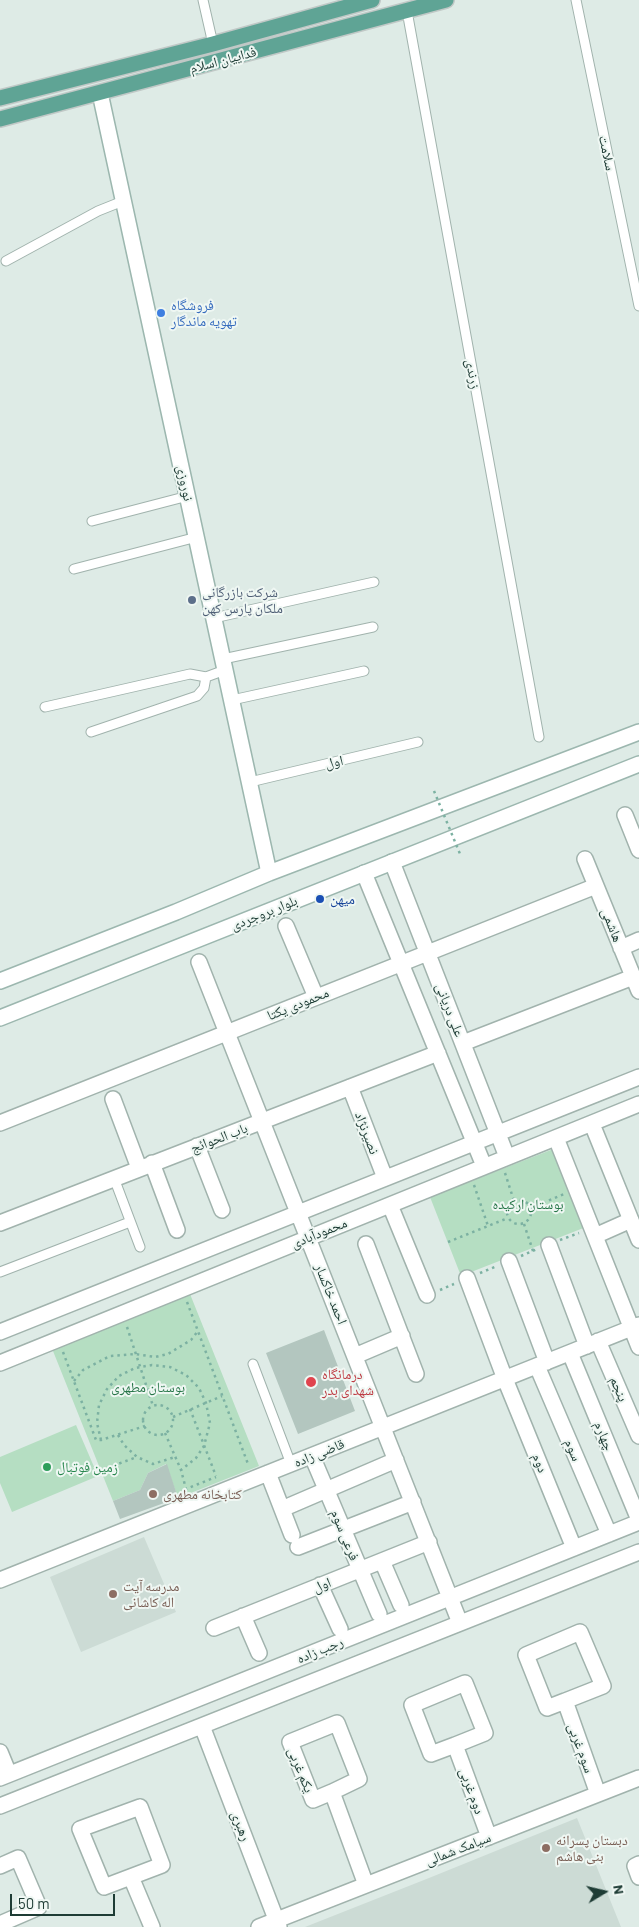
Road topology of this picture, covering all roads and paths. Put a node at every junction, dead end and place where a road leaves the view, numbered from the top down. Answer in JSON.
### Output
{"nodes":[{"id":1,"x":203,"y":0,"type":"edge"},
{"id":2,"x":372,"y":0,"type":"edge"},
{"id":3,"x":446,"y":0,"type":"edge"},
{"id":4,"x":576,"y":0,"type":"edge"},
{"id":5,"x":407,"y":11,"type":"junction"},
{"id":6,"x":213,"y":44,"type":"junction"},
{"id":7,"x":100,"y":93,"type":"junction"},
{"id":8,"x":0,"y":98,"type":"edge"},
{"id":9,"x":0,"y":119,"type":"edge"},
{"id":10,"x":123,"y":201,"type":"junction"},
{"id":11,"x":6,"y":261,"type":"dead end"},
{"id":12,"x":639,"y":306,"type":"edge"},
{"id":13,"x":188,"y":496,"type":"junction"},
{"id":14,"x":92,"y":521,"type":"dead end"},
{"id":15,"x":197,"y":538,"type":"junction"},
{"id":16,"x":74,"y":569,"type":"dead end"},
{"id":17,"x":374,"y":582,"type":"dead end"},
{"id":18,"x":214,"y":618,"type":"junction"},
{"id":19,"x":373,"y":627,"type":"dead end"},
{"id":20,"x":224,"y":665,"type":"junction"},
{"id":21,"x":364,"y":671,"type":"dead end"},
{"id":22,"x":206,"y":677,"type":"junction"},
{"id":23,"x":232,"y":700,"type":"junction"},
{"id":24,"x":44,"y":707,"type":"dead end"},
{"id":25,"x":91,"y":732,"type":"dead end"},
{"id":26,"x":639,"y":732,"type":"edge"},
{"id":27,"x":538,"y":737,"type":"dead end"},
{"id":28,"x":418,"y":742,"type":"dead end"},
{"id":29,"x":639,"y":764,"type":"edge"},
{"id":30,"x":250,"y":782,"type":"junction"},
{"id":31,"x":434,"y":791,"type":"dead end"},
{"id":32,"x":625,"y":815,"type":"dead end"},
{"id":33,"x":639,"y":850,"type":"edge"},
{"id":34,"x":460,"y":854,"type":"dead end"},
{"id":35,"x":585,"y":860,"type":"dead end"},
{"id":36,"x":392,"y":862,"type":"junction"},
{"id":37,"x":269,"y":873,"type":"junction"},
{"id":38,"x":364,"y":873,"type":"junction"},
{"id":39,"x":596,"y":886,"type":"junction"},
{"id":40,"x":286,"y":926,"type":"dead end"},
{"id":41,"x":639,"y":940,"type":"edge"},
{"id":42,"x":621,"y":948,"type":"junction"},
{"id":43,"x":427,"y":953,"type":"junction"},
{"id":44,"x":199,"y":962,"type":"dead end"},
{"id":45,"x":401,"y":963,"type":"junction"},
{"id":46,"x":0,"y":981,"type":"edge"},
{"id":47,"x":636,"y":984,"type":"edge"},
{"id":48,"x":316,"y":997,"type":"junction"},
{"id":49,"x":0,"y":1018,"type":"edge"},
{"id":50,"x":227,"y":1033,"type":"junction"},
{"id":51,"x":463,"y":1043,"type":"junction"},
{"id":52,"x":438,"y":1053,"type":"junction"},
{"id":53,"x":639,"y":1076,"type":"edge"},
{"id":54,"x":350,"y":1087,"type":"junction"},
{"id":55,"x":113,"y":1099,"type":"dead end"},
{"id":56,"x":639,"y":1104,"type":"edge"},
{"id":57,"x":262,"y":1121,"type":"junction"},
{"id":58,"x":0,"y":1123,"type":"edge"},
{"id":59,"x":592,"y":1124,"type":"junction"},
{"id":60,"x":497,"y":1133,"type":"junction"},
{"id":61,"x":556,"y":1138,"type":"junction"},
{"id":62,"x":474,"y":1142,"type":"junction"},
{"id":63,"x":197,"y":1146,"type":"junction"},
{"id":64,"x":503,"y":1158,"type":"junction"},
{"id":65,"x":145,"y":1166,"type":"junction"},
{"id":66,"x":484,"y":1166,"type":"junction"},
{"id":67,"x":114,"y":1178,"type":"junction"},
{"id":68,"x":385,"y":1178,"type":"junction"},
{"id":69,"x":472,"y":1181,"type":"dead end"},
{"id":70,"x":572,"y":1191,"type":"dead end"},
{"id":71,"x":514,"y":1201,"type":"junction"},
{"id":72,"x":390,"y":1205,"type":"junction"},
{"id":73,"x":531,"y":1208,"type":"junction"},
{"id":74,"x":222,"y":1210,"type":"dead end"},
{"id":75,"x":299,"y":1213,"type":"junction"},
{"id":76,"x":508,"y":1218,"type":"junction"},
{"id":77,"x":631,"y":1220,"type":"junction"},
{"id":78,"x":130,"y":1222,"type":"junction"},
{"id":79,"x":0,"y":1223,"type":"edge"},
{"id":80,"x":524,"y":1224,"type":"junction"},
{"id":81,"x":488,"y":1226,"type":"junction"},
{"id":82,"x":177,"y":1230,"type":"dead end"},
{"id":83,"x":593,"y":1232,"type":"junction"},
{"id":84,"x":308,"y":1238,"type":"junction"},
{"id":85,"x":639,"y":1240,"type":"edge"},
{"id":86,"x":448,"y":1242,"type":"dead end"},
{"id":87,"x":366,"y":1244,"type":"dead end"},
{"id":88,"x":549,"y":1244,"type":"junction"},
{"id":89,"x":140,"y":1247,"type":"dead end"},
{"id":90,"x":533,"y":1251,"type":"junction"},
{"id":91,"x":509,"y":1261,"type":"junction"},
{"id":92,"x":0,"y":1272,"type":"edge"},
{"id":93,"x":468,"y":1278,"type":"junction"},
{"id":94,"x":427,"y":1295,"type":"joint"},
{"id":95,"x":184,"y":1296,"type":"dead end"},
{"id":96,"x":124,"y":1313,"type":"junction"},
{"id":97,"x":635,"y":1327,"type":"edge"},
{"id":98,"x":198,"y":1331,"type":"junction"},
{"id":99,"x":0,"y":1332,"type":"edge"},
{"id":100,"x":402,"y":1336,"type":"junction"},
{"id":101,"x":593,"y":1344,"type":"junction"},
{"id":102,"x":61,"y":1346,"type":"dead end"},
{"id":103,"x":639,"y":1347,"type":"edge"},
{"id":104,"x":570,"y":1352,"type":"junction"},
{"id":105,"x":135,"y":1354,"type":"junction"},
{"id":106,"x":355,"y":1356,"type":"junction"},
{"id":107,"x":0,"y":1363,"type":"edge"},
{"id":108,"x":253,"y":1364,"type":"dead end"},
{"id":109,"x":542,"y":1364,"type":"junction"},
{"id":110,"x":139,"y":1367,"type":"junction"},
{"id":111,"x":416,"y":1374,"type":"dead end"},
{"id":112,"x":505,"y":1378,"type":"junction"},
{"id":113,"x":74,"y":1381,"type":"junction"},
{"id":114,"x":222,"y":1396,"type":"junction"},
{"id":115,"x":206,"y":1403,"type":"junction"},
{"id":116,"x":153,"y":1406,"type":"junction"},
{"id":117,"x":190,"y":1409,"type":"junction"},
{"id":118,"x":173,"y":1417,"type":"junction"},
{"id":119,"x":145,"y":1426,"type":"junction"},
{"id":120,"x":384,"y":1427,"type":"junction"},
{"id":121,"x":165,"y":1433,"type":"junction"},
{"id":122,"x":118,"y":1435,"type":"junction"},
{"id":123,"x":639,"y":1436,"type":"edge"},
{"id":124,"x":101,"y":1440,"type":"junction"},
{"id":125,"x":204,"y":1446,"type":"junction"},
{"id":126,"x":312,"y":1456,"type":"junction"},
{"id":127,"x":137,"y":1457,"type":"junction"},
{"id":128,"x":175,"y":1457,"type":"junction"},
{"id":129,"x":396,"y":1460,"type":"junction"},
{"id":130,"x":291,"y":1464,"type":"junction"},
{"id":131,"x":240,"y":1467,"type":"dead end"},
{"id":132,"x":107,"y":1468,"type":"dead end"},
{"id":133,"x":181,"y":1470,"type":"junction"},
{"id":134,"x":268,"y":1473,"type":"junction"},
{"id":135,"x":224,"y":1474,"type":"dead end"},
{"id":136,"x":216,"y":1477,"type":"junction"},
{"id":137,"x":326,"y":1490,"type":"junction"},
{"id":138,"x":222,"y":1492,"type":"junction"},
{"id":139,"x":413,"y":1502,"type":"junction"},
{"id":140,"x":282,"y":1509,"type":"junction"},
{"id":141,"x":639,"y":1521,"type":"edge"},
{"id":142,"x":343,"y":1529,"type":"junction"},
{"id":143,"x":609,"y":1534,"type":"junction"},
{"id":144,"x":429,"y":1542,"type":"junction"},
{"id":145,"x":574,"y":1548,"type":"junction"},
{"id":146,"x":639,"y":1552,"type":"edge"},
{"id":147,"x":382,"y":1561,"type":"junction"},
{"id":148,"x":359,"y":1570,"type":"junction"},
{"id":149,"x":0,"y":1580,"type":"edge"},
{"id":150,"x":320,"y":1585,"type":"junction"},
{"id":151,"x":451,"y":1597,"type":"junction"},
{"id":152,"x":401,"y":1605,"type":"dead end"},
{"id":153,"x":379,"y":1614,"type":"dead end"},
{"id":154,"x":243,"y":1616,"type":"junction"},
{"id":155,"x":460,"y":1623,"type":"junction"},
{"id":156,"x":214,"y":1628,"type":"dead end"},
{"id":157,"x":340,"y":1629,"type":"dead end"},
{"id":158,"x":260,"y":1653,"type":"dead end"},
{"id":159,"x":564,"y":1701,"type":"junction"},
{"id":160,"x":202,"y":1726,"type":"junction"},
{"id":161,"x":455,"y":1745,"type":"junction"},
{"id":162,"x":0,"y":1752,"type":"edge"},
{"id":163,"x":4,"y":1776,"type":"edge"},
{"id":164,"x":638,"y":1782,"type":"edge"},
{"id":165,"x":332,"y":1792,"type":"junction"},
{"id":166,"x":598,"y":1794,"type":"junction"},
{"id":167,"x":0,"y":1806,"type":"edge"},
{"id":168,"x":489,"y":1837,"type":"junction"},
{"id":169,"x":639,"y":1864,"type":"edge"},
{"id":170,"x":0,"y":1866,"type":"edge"},
{"id":171,"x":131,"y":1877,"type":"junction"},
{"id":172,"x":639,"y":1877,"type":"edge"},
{"id":173,"x":366,"y":1885,"type":"junction"},
{"id":174,"x":10,"y":1923,"type":"edge"},
{"id":175,"x":277,"y":1924,"type":"edge"},
{"id":176,"x":152,"y":1927,"type":"edge"},
{"id":177,"x":259,"y":1927,"type":"edge"}],
"edges":[{"from":1,"to":6,"type":"lane"},
{"from":2,"to":6,"type":"main road","name":"فداییان اسلام"},
{"from":3,"to":5,"type":"main road","name":"فداییان اسلام"},
{"from":4,"to":12,"type":"lane","name":"سلامت"},
{"from":5,"to":7,"type":"main road","name":"فداییان اسلام"},
{"from":5,"to":27,"type":"lane","name":"زرندی"},
{"from":6,"to":8,"type":"main road","name":"فداییان اسلام"},
{"from":7,"to":9,"type":"main road","name":"فداییان اسلام"},
{"from":7,"to":10,"type":"street","name":"نوروزی"},
{"from":10,"to":11,"type":"lane"},
{"from":10,"to":13,"type":"street","name":"نوروزی"},
{"from":13,"to":14,"type":"lane"},
{"from":13,"to":15,"type":"street","name":"نوروزی"},
{"from":15,"to":16,"type":"lane"},
{"from":15,"to":18,"type":"street","name":"نوروزی"},
{"from":17,"to":18,"type":"lane"},
{"from":18,"to":20,"type":"street","name":"نوروزی"},
{"from":19,"to":20,"type":"lane"},
{"from":20,"to":22,"type":"lane"},
{"from":20,"to":23,"type":"street","name":"نوروزی"},
{"from":21,"to":23,"type":"lane"},
{"from":22,"to":24,"type":"lane"},
{"from":22,"to":25,"type":"lane"},
{"from":23,"to":30,"type":"street","name":"نوروزی"},
{"from":26,"to":37,"type":"street"},
{"from":28,"to":30,"type":"lane","name":"اول"},
{"from":29,"to":36,"type":"street","name":"بلوار بروجردی"},
{"from":30,"to":37,"type":"street","name":"نوروزی"},
{"from":31,"to":34,"type":"path","bridge":true},
{"from":32,"to":33,"type":"street"},
{"from":35,"to":39,"type":"street","name":"هاشمی"},
{"from":36,"to":38,"type":"street","name":"بلوار بروجردی"},
{"from":36,"to":43,"type":"street","name":"علی دریانی"},
{"from":37,"to":46,"type":"street"},
{"from":38,"to":45,"type":"street"},
{"from":38,"to":49,"type":"street","name":"بلوار بروجردی"},
{"from":39,"to":42,"type":"street","name":"هاشمی"},
{"from":39,"to":43,"type":"street","name":"محمودی یکتا"},
{"from":40,"to":48,"type":"street"},
{"from":41,"to":42,"type":"street"},
{"from":42,"to":47,"type":"street","name":"هاشمی"},
{"from":43,"to":45,"type":"street","name":"محمودی یکتا"},
{"from":43,"to":51,"type":"street","name":"علی دریانی"},
{"from":44,"to":50,"type":"street","name":"احمد خاکسار"},
{"from":45,"to":48,"type":"street","name":"محمودی یکتا"},
{"from":45,"to":52,"type":"street"},
{"from":47,"to":51,"type":"street"},
{"from":48,"to":50,"type":"street","name":"محمودی یکتا"},
{"from":50,"to":57,"type":"street","name":"احمد خاکسار"},
{"from":50,"to":58,"type":"street","name":"محمودی یکتا"},
{"from":51,"to":60,"type":"street","name":"علی دریانی"},
{"from":52,"to":54,"type":"street","name":"باب الحوائج"},
{"from":52,"to":62,"type":"street"},
{"from":53,"to":60,"type":"street","name":"محمودآبادی"},
{"from":54,"to":57,"type":"street","name":"باب الحوائج"},
{"from":54,"to":68,"type":"street","name":"نصیرنژاد"},
{"from":55,"to":65,"type":"street"},
{"from":56,"to":59,"type":"street","name":"محمودآبادی"},
{"from":57,"to":63,"type":"street","name":"باب الحوائج"},
{"from":57,"to":75,"type":"street","name":"احمد خاکسار"},
{"from":59,"to":61,"type":"street","name":"محمودآبادی"},
{"from":59,"to":77,"type":"street"},
{"from":60,"to":62,"type":"street","name":"محمودآبادی"},
{"from":60,"to":64,"type":"street","name":"علی دریانی"},
{"from":61,"to":64,"type":"street","name":"محمودآبادی"},
{"from":61,"to":83,"type":"street"},
{"from":62,"to":66,"type":"street"},
{"from":62,"to":68,"type":"street","name":"محمودآبادی"},
{"from":63,"to":65,"type":"street","name":"باب الحوائج"},
{"from":63,"to":74,"type":"street"},
{"from":64,"to":66,"type":"street","name":"محمودآبادی"},
{"from":64,"to":71,"type":"path"},
{"from":65,"to":67,"type":"street","name":"باب الحوائج"},
{"from":65,"to":82,"type":"street"},
{"from":66,"to":72,"type":"street","name":"محمودآبادی"},
{"from":67,"to":78,"type":"lane"},
{"from":67,"to":79,"type":"street","name":"باب الحوائج"},
{"from":68,"to":75,"type":"street","name":"محمودآبادی"},
{"from":69,"to":81,"type":"path"},
{"from":70,"to":73,"type":"path"},
{"from":71,"to":73,"type":"path"},
{"from":71,"to":76,"type":"path"},
{"from":72,"to":84,"type":"street","name":"محمودآبادی"},
{"from":72,"to":94,"type":"street"},
{"from":73,"to":80,"type":"path"},
{"from":75,"to":84,"type":"street","name":"احمد خاکسار"},
{"from":75,"to":99,"type":"street","name":"محمودآبادی"},
{"from":76,"to":80,"type":"path"},
{"from":76,"to":81,"type":"path"},
{"from":77,"to":83,"type":"street"},
{"from":77,"to":85,"type":"street"},
{"from":78,"to":89,"type":"lane"},
{"from":78,"to":92,"type":"lane"},
{"from":80,"to":90,"type":"path"},
{"from":81,"to":86,"type":"path"},
{"from":83,"to":88,"type":"path"},
{"from":83,"to":97,"type":"street"},
{"from":84,"to":96,"type":"street","name":"محمودآبادی"},
{"from":84,"to":106,"type":"street","name":"احمد خاکسار"},
{"from":87,"to":100,"type":"street"},
{"from":88,"to":90,"type":"path"},
{"from":88,"to":101,"type":"street","name":"پنجم"},
{"from":90,"to":91,"type":"path"},
{"from":91,"to":93,"type":"path"},
{"from":91,"to":109,"type":"street","name":"سوم"},
{"from":93,"to":94,"type":"path"},
{"from":93,"to":112,"type":"street","name":"دوم"},
{"from":95,"to":98,"type":"path"},
{"from":96,"to":105,"type":"path"},
{"from":96,"to":107,"type":"street","name":"محمودآبادی"},
{"from":97,"to":101,"type":"street","name":"قاضی زاده"},
{"from":97,"to":103,"type":"street"},
{"from":98,"to":105,"type":"path"},
{"from":98,"to":114,"type":"path"},
{"from":100,"to":106,"type":"street"},
{"from":100,"to":111,"type":"street"},
{"from":101,"to":104,"type":"street","name":"قاضی زاده"},
{"from":101,"to":123,"type":"street","name":"پنجم"},
{"from":102,"to":113,"type":"path"},
{"from":104,"to":109,"type":"street","name":"قاضی زاده"},
{"from":104,"to":141,"type":"street","name":"چهارم"},
{"from":105,"to":110,"type":"path"},
{"from":105,"to":113,"type":"path"},
{"from":106,"to":120,"type":"street","name":"احمد خاکسار"},
{"from":108,"to":130,"type":"lane"},
{"from":109,"to":112,"type":"street","name":"قاضی زاده"},
{"from":109,"to":143,"type":"street","name":"سوم"},
{"from":110,"to":115,"type":"path"},
{"from":110,"to":116,"type":"path"},
{"from":110,"to":124,"type":"path"},
{"from":112,"to":120,"type":"street","name":"قاضی زاده"},
{"from":112,"to":145,"type":"street","name":"دوم"},
{"from":113,"to":124,"type":"path"},
{"from":114,"to":115,"type":"path"},
{"from":114,"to":131,"type":"path"},
{"from":115,"to":117,"type":"path"},
{"from":115,"to":125,"type":"path"},
{"from":116,"to":118,"type":"path"},
{"from":116,"to":119,"type":"path"},
{"from":117,"to":118,"type":"path"},
{"from":117,"to":125,"type":"path"},
{"from":118,"to":121,"type":"path"},
{"from":119,"to":121,"type":"path"},
{"from":119,"to":122,"type":"path"},
{"from":120,"to":126,"type":"street","name":"قاضی زاده"},
{"from":120,"to":129,"type":"street","name":"احمد خاکسار"},
{"from":121,"to":128,"type":"path"},
{"from":122,"to":124,"type":"path"},
{"from":122,"to":127,"type":"path"},
{"from":125,"to":133,"type":"path"},
{"from":125,"to":136,"type":"path"},
{"from":126,"to":130,"type":"street","name":"قاضی زاده"},
{"from":126,"to":137,"type":"street","name":"فرعی سوم"},
{"from":127,"to":128,"type":"path"},
{"from":127,"to":132,"type":"path"},
{"from":128,"to":133,"type":"path"},
{"from":129,"to":137,"type":"street"},
{"from":129,"to":139,"type":"street","name":"احمد خاکسار"},
{"from":130,"to":134,"type":"street","name":"قاضی زاده"},
{"from":133,"to":136,"type":"path"},
{"from":134,"to":138,"type":"street","name":"قاضی زاده"},
{"from":134,"to":140,"type":"street"},
{"from":135,"to":136,"type":"path"},
{"from":136,"to":138,"type":"path"},
{"from":137,"to":140,"type":"street"},
{"from":137,"to":142,"type":"street","name":"فرعی سوم"},
{"from":138,"to":149,"type":"street","name":"قاضی زاده"},
{"from":139,"to":142,"type":"street"},
{"from":139,"to":144,"type":"street","name":"احمد خاکسار"},
{"from":140,"to":142,"type":"street"},
{"from":141,"to":143,"type":"street","name":"رجب زاده"},
{"from":142,"to":148,"type":"street","name":"فرعی سوم"},
{"from":143,"to":145,"type":"street","name":"رجب زاده"},
{"from":144,"to":147,"type":"street","name":"اول"},
{"from":144,"to":151,"type":"street","name":"احمد خاکسار"},
{"from":145,"to":151,"type":"street","name":"رجب زاده"},
{"from":146,"to":155,"type":"street","name":"رجب زاده"},
{"from":147,"to":148,"type":"street","name":"اول"},
{"from":147,"to":152,"type":"street"},
{"from":148,"to":150,"type":"street","name":"اول"},
{"from":148,"to":153,"type":"street","name":"فرعی سوم"},
{"from":150,"to":154,"type":"street","name":"اول"},
{"from":150,"to":157,"type":"street"},
{"from":151,"to":155,"type":"street","name":"احمد خاکسار"},
{"from":151,"to":163,"type":"street","name":"رجب زاده"},
{"from":154,"to":156,"type":"street","name":"اول"},
{"from":154,"to":158,"type":"street"},
{"from":155,"to":160,"type":"street","name":"رجب زاده"},
{"from":159,"to":159,"type":"street"},
{"from":159,"to":166,"type":"street","name":"سوم غربی"},
{"from":160,"to":167,"type":"street","name":"رجب زاده"},
{"from":160,"to":175,"type":"street","name":"رهبری"},
{"from":161,"to":161,"type":"street"},
{"from":161,"to":168,"type":"street","name":"دوم غربی"},
{"from":162,"to":163,"type":"street"},
{"from":164,"to":166,"type":"street","name":"سیامک شمالی"},
{"from":165,"to":165,"type":"street","name":"یکم غربی"},
{"from":165,"to":173,"type":"street","name":"یکم غربی"},
{"from":166,"to":168,"type":"street","name":"سیامک شمالی"},
{"from":168,"to":173,"type":"street","name":"سیامک شمالی"},
{"from":169,"to":172,"type":"street"},
{"from":170,"to":174,"type":"street"},
{"from":171,"to":171,"type":"street"},
{"from":171,"to":176,"type":"street"},
{"from":173,"to":175,"type":"street","name":"سیامک شمالی"},
{"from":175,"to":177,"type":"street","name":"سیامک شمالی"}]}
